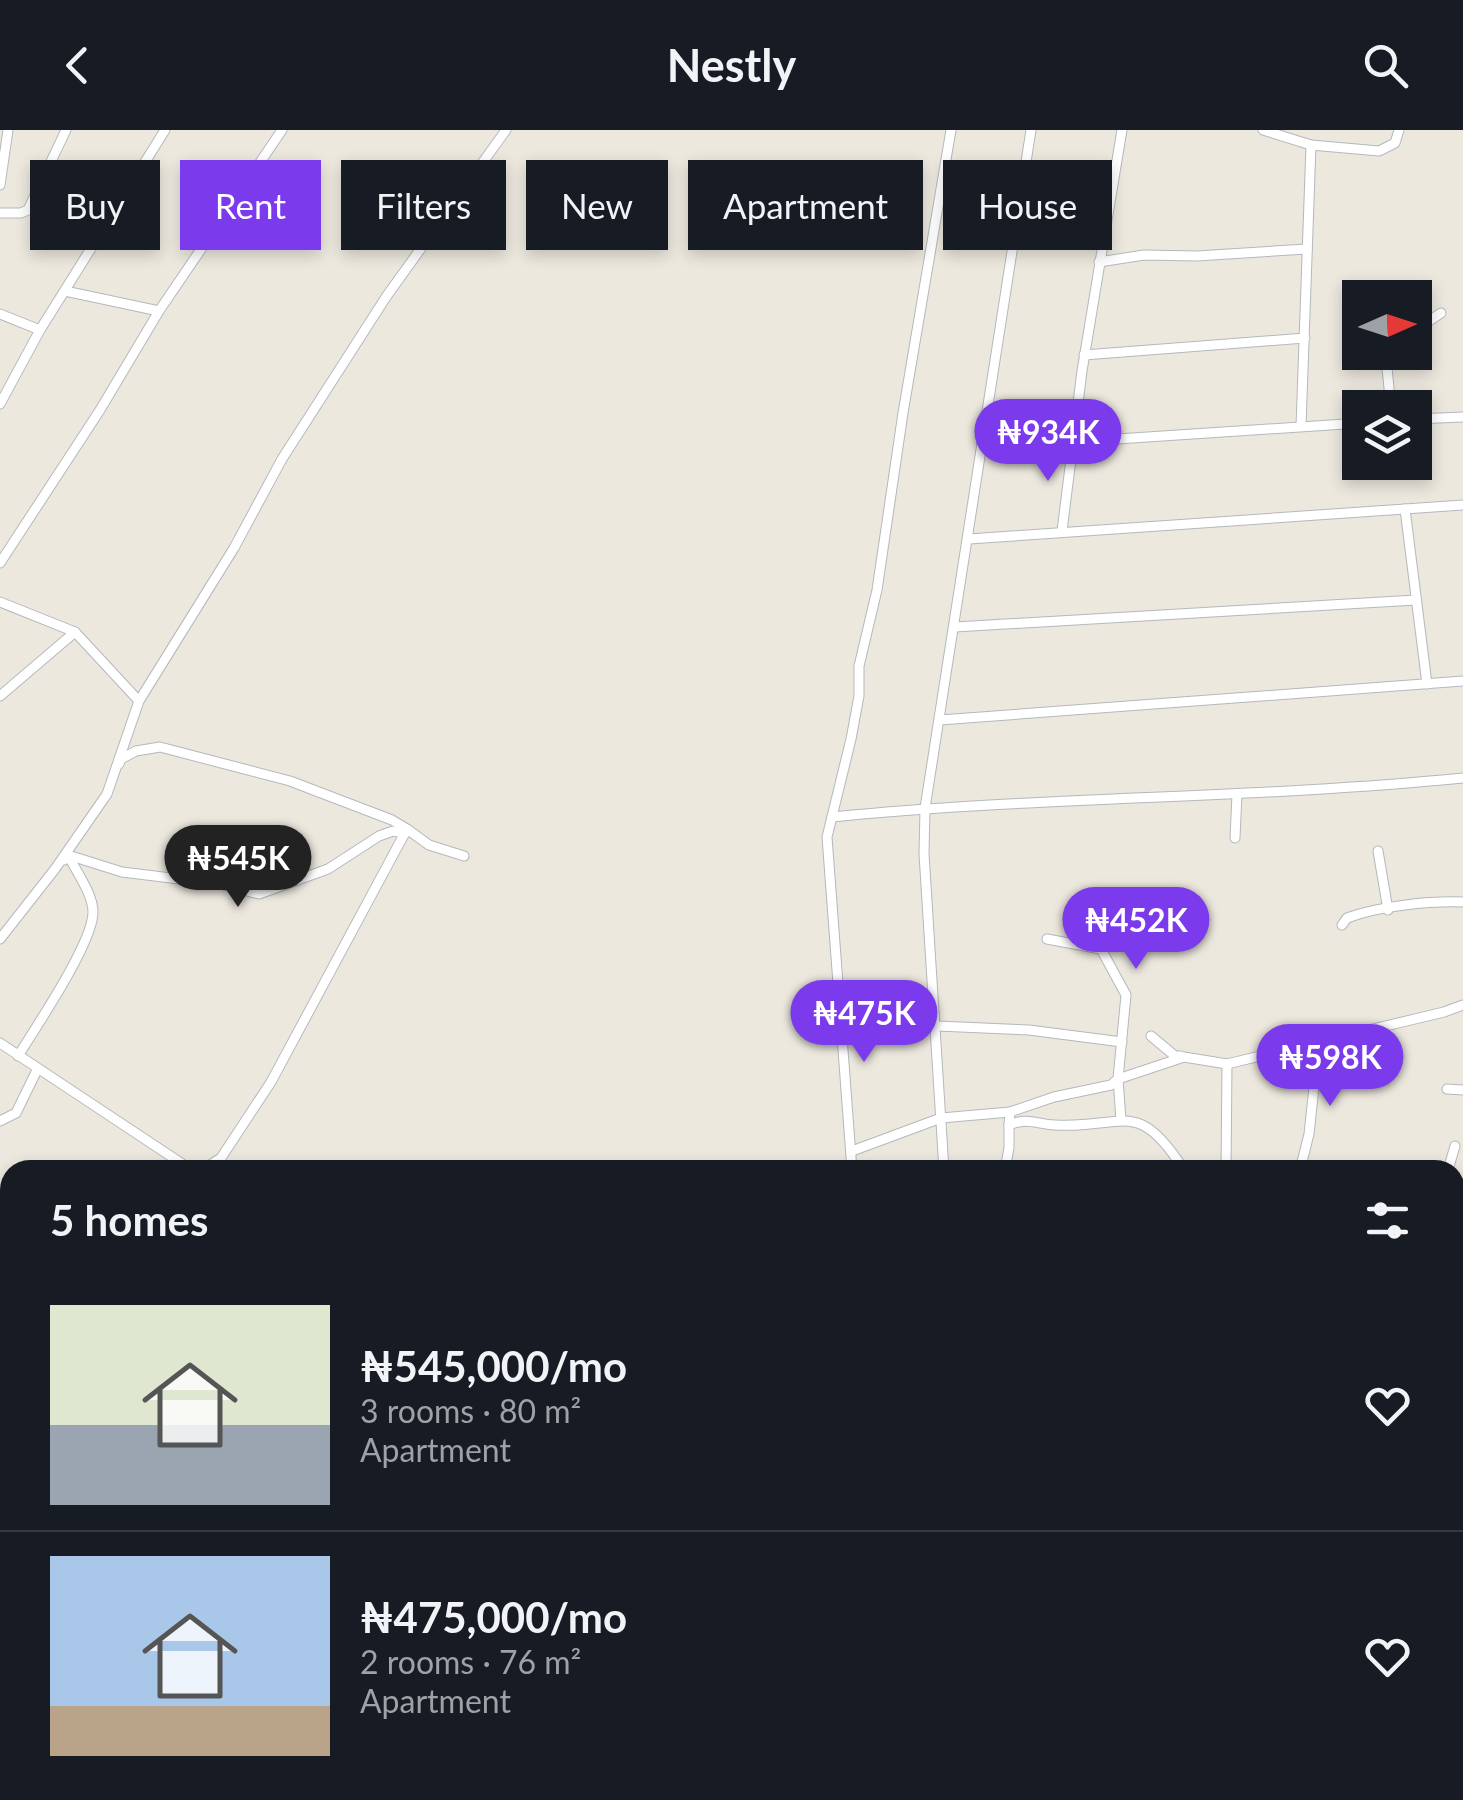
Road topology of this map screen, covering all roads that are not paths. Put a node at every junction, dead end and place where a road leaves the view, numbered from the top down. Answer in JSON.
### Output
{"nodes":[{"id":1,"x":8,"y":130,"type":"edge"},
{"id":2,"x":66,"y":130,"type":"edge"},
{"id":3,"x":166,"y":130,"type":"edge"},
{"id":4,"x":282,"y":130,"type":"edge"},
{"id":5,"x":506,"y":130,"type":"edge"},
{"id":6,"x":951,"y":130,"type":"edge"},
{"id":7,"x":1030,"y":130,"type":"edge"},
{"id":8,"x":1122,"y":130,"type":"edge"},
{"id":9,"x":1263,"y":130,"type":"edge"},
{"id":10,"x":1399,"y":130,"type":"edge"},
{"id":11,"x":1311,"y":145,"type":"junction"},
{"id":12,"x":0,"y":184,"type":"edge"},
{"id":13,"x":0,"y":213,"type":"edge"},
{"id":14,"x":1307,"y":249,"type":"junction"},
{"id":15,"x":1099,"y":262,"type":"junction"},
{"id":16,"x":64,"y":291,"type":"junction"},
{"id":17,"x":159,"y":311,"type":"junction"},
{"id":18,"x":1441,"y":313,"type":"dead end"},
{"id":19,"x":0,"y":314,"type":"edge"},
{"id":20,"x":1432,"y":319,"type":"edge"},
{"id":21,"x":40,"y":330,"type":"junction"},
{"id":22,"x":1305,"y":338,"type":"junction"},
{"id":23,"x":1084,"y":355,"type":"junction"},
{"id":24,"x":0,"y":404,"type":"edge"},
{"id":25,"x":1463,"y":417,"type":"edge"},
{"id":26,"x":1432,"y":419,"type":"edge"},
{"id":27,"x":1342,"y":423,"type":"edge"},
{"id":28,"x":1301,"y":426,"type":"junction"},
{"id":29,"x":1072,"y":442,"type":"junction"},
{"id":30,"x":1463,"y":505,"type":"edge"},
{"id":31,"x":1405,"y":509,"type":"junction"},
{"id":32,"x":1062,"y":531,"type":"junction"},
{"id":33,"x":969,"y":539,"type":"junction"},
{"id":34,"x":0,"y":563,"type":"edge"},
{"id":35,"x":1416,"y":600,"type":"junction"},
{"id":36,"x":0,"y":602,"type":"edge"},
{"id":37,"x":955,"y":627,"type":"junction"},
{"id":38,"x":75,"y":632,"type":"junction"},
{"id":39,"x":1463,"y":681,"type":"edge"},
{"id":40,"x":1427,"y":684,"type":"junction"},
{"id":41,"x":0,"y":696,"type":"edge"},
{"id":42,"x":139,"y":701,"type":"junction"},
{"id":43,"x":940,"y":720,"type":"junction"},
{"id":44,"x":1463,"y":778,"type":"edge"},
{"id":45,"x":107,"y":794,"type":"junction"},
{"id":46,"x":1238,"y":794,"type":"junction"},
{"id":47,"x":925,"y":808,"type":"junction"},
{"id":48,"x":832,"y":817,"type":"junction"},
{"id":49,"x":406,"y":831,"type":"junction"},
{"id":50,"x":1235,"y":838,"type":"dead end"},
{"id":51,"x":1378,"y":851,"type":"dead end"},
{"id":52,"x":68,"y":855,"type":"junction"},
{"id":53,"x":464,"y":856,"type":"dead end"},
{"id":54,"x":55,"y":869,"type":"junction"},
{"id":55,"x":1463,"y":902,"type":"edge"},
{"id":56,"x":1388,"y":910,"type":"junction"},
{"id":57,"x":1342,"y":925,"type":"dead end"},
{"id":58,"x":0,"y":939,"type":"edge"},
{"id":59,"x":1046,"y":939,"type":"dead end"},
{"id":60,"x":1463,"y":1005,"type":"edge"},
{"id":61,"x":936,"y":1026,"type":"junction"},
{"id":62,"x":1151,"y":1036,"type":"dead end"},
{"id":63,"x":1318,"y":1040,"type":"junction"},
{"id":64,"x":1122,"y":1042,"type":"junction"},
{"id":65,"x":0,"y":1043,"type":"edge"},
{"id":66,"x":18,"y":1056,"type":"junction"},
{"id":67,"x":1184,"y":1056,"type":"junction"},
{"id":68,"x":1227,"y":1064,"type":"junction"},
{"id":69,"x":37,"y":1070,"type":"junction"},
{"id":70,"x":1118,"y":1079,"type":"junction"},
{"id":71,"x":1447,"y":1089,"type":"dead end"},
{"id":72,"x":1463,"y":1090,"type":"edge"},
{"id":73,"x":1010,"y":1112,"type":"junction"},
{"id":74,"x":941,"y":1118,"type":"junction"},
{"id":75,"x":1121,"y":1120,"type":"junction"},
{"id":76,"x":0,"y":1122,"type":"edge"},
{"id":77,"x":1009,"y":1125,"type":"junction"},
{"id":78,"x":1455,"y":1146,"type":"dead end"},
{"id":79,"x":852,"y":1150,"type":"junction"},
{"id":80,"x":176,"y":1160,"type":"edge"},
{"id":81,"x":218,"y":1160,"type":"edge"},
{"id":82,"x":852,"y":1160,"type":"edge"},
{"id":83,"x":943,"y":1160,"type":"edge"},
{"id":84,"x":1007,"y":1160,"type":"edge"},
{"id":85,"x":1177,"y":1160,"type":"edge"},
{"id":86,"x":1226,"y":1160,"type":"edge"},
{"id":87,"x":1302,"y":1160,"type":"edge"},
{"id":88,"x":1451,"y":1160,"type":"edge"}],
"edges":[{"from":1,"to":12,"type":"street"},
{"from":2,"to":13,"type":"street"},
{"from":3,"to":16,"type":"street"},
{"from":4,"to":17,"type":"street"},
{"from":5,"to":42,"type":"street"},
{"from":6,"to":48,"type":"street"},
{"from":7,"to":33,"type":"street"},
{"from":8,"to":15,"type":"street"},
{"from":9,"to":11,"type":"street"},
{"from":10,"to":11,"type":"street"},
{"from":11,"to":14,"type":"street"},
{"from":14,"to":15,"type":"street"},
{"from":14,"to":22,"type":"street"},
{"from":15,"to":23,"type":"street"},
{"from":16,"to":17,"type":"street"},
{"from":16,"to":21,"type":"street"},
{"from":17,"to":34,"type":"street"},
{"from":18,"to":20,"type":"street"},
{"from":19,"to":21,"type":"street"},
{"from":21,"to":24,"type":"street"},
{"from":22,"to":23,"type":"street"},
{"from":22,"to":28,"type":"street"},
{"from":23,"to":29,"type":"street"},
{"from":25,"to":26,"type":"street"},
{"from":27,"to":28,"type":"street"},
{"from":28,"to":29,"type":"street"},
{"from":29,"to":32,"type":"street"},
{"from":30,"to":31,"type":"street"},
{"from":31,"to":32,"type":"street"},
{"from":31,"to":35,"type":"street"},
{"from":32,"to":33,"type":"street"},
{"from":33,"to":37,"type":"street"},
{"from":35,"to":37,"type":"street"},
{"from":35,"to":40,"type":"street"},
{"from":36,"to":38,"type":"street"},
{"from":37,"to":43,"type":"street"},
{"from":38,"to":41,"type":"street"},
{"from":38,"to":42,"type":"street"},
{"from":39,"to":40,"type":"street"},
{"from":40,"to":43,"type":"street"},
{"from":42,"to":45,"type":"street"},
{"from":43,"to":47,"type":"street"},
{"from":44,"to":46,"type":"street"},
{"from":45,"to":49,"type":"street"},
{"from":45,"to":54,"type":"street"},
{"from":46,"to":47,"type":"street"},
{"from":46,"to":50,"type":"street"},
{"from":47,"to":48,"type":"street"},
{"from":47,"to":61,"type":"street"},
{"from":48,"to":79,"type":"street"},
{"from":49,"to":52,"type":"street"},
{"from":49,"to":53,"type":"street"},
{"from":49,"to":81,"type":"street"},
{"from":51,"to":56,"type":"street"},
{"from":52,"to":54,"type":"street"},
{"from":52,"to":66,"type":"street"},
{"from":54,"to":58,"type":"street"},
{"from":55,"to":56,"type":"street"},
{"from":56,"to":57,"type":"street"},
{"from":59,"to":64,"type":"street"},
{"from":60,"to":63,"type":"street"},
{"from":61,"to":64,"type":"street"},
{"from":61,"to":74,"type":"street"},
{"from":62,"to":67,"type":"street"},
{"from":63,"to":68,"type":"street"},
{"from":63,"to":87,"type":"street"},
{"from":64,"to":70,"type":"street"},
{"from":65,"to":66,"type":"street"},
{"from":66,"to":69,"type":"street"},
{"from":67,"to":68,"type":"street"},
{"from":67,"to":70,"type":"street"},
{"from":68,"to":86,"type":"street"},
{"from":69,"to":76,"type":"street"},
{"from":69,"to":80,"type":"street"},
{"from":70,"to":73,"type":"street"},
{"from":70,"to":75,"type":"street"},
{"from":71,"to":72,"type":"street"},
{"from":73,"to":74,"type":"street"},
{"from":73,"to":77,"type":"street"},
{"from":74,"to":79,"type":"street"},
{"from":74,"to":83,"type":"street"},
{"from":75,"to":77,"type":"street"},
{"from":75,"to":85,"type":"street"},
{"from":77,"to":84,"type":"street"},
{"from":78,"to":88,"type":"street"},
{"from":79,"to":82,"type":"street"}]}
